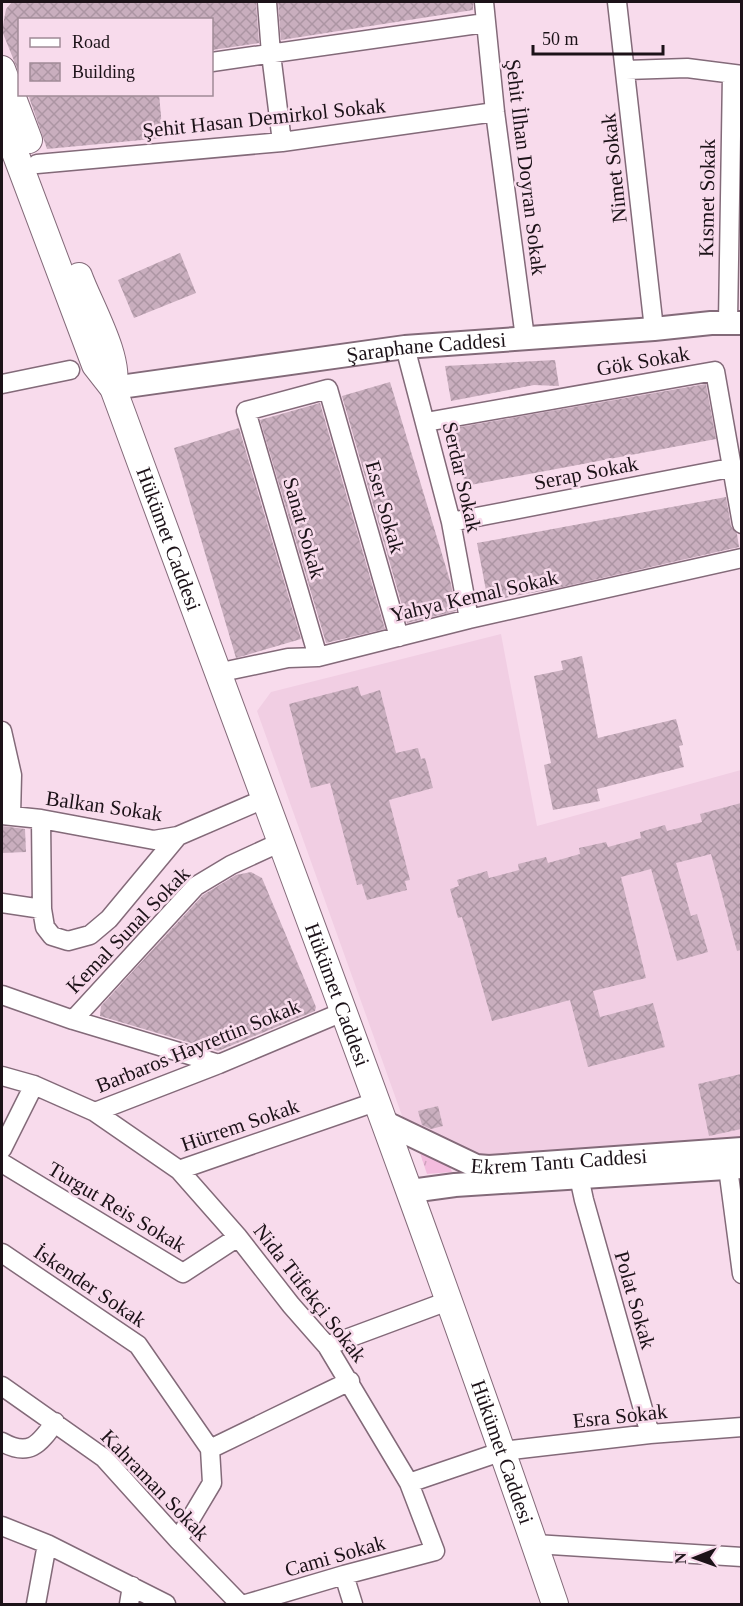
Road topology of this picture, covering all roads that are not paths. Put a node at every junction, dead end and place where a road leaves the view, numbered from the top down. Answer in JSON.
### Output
{"nodes":[{"id":1,"x":267,"y":2,"type":"edge"},
{"id":2,"x":484,"y":2,"type":"edge"},
{"id":3,"x":617,"y":2,"type":"edge"},
{"id":4,"x":485,"y":23,"type":"junction"},
{"id":5,"x":271,"y":54,"type":"junction"},
{"id":6,"x":213,"y":62,"type":"edge"},
{"id":7,"x":626,"y":70,"type":"junction"},
{"id":8,"x":737,"y":75,"type":"edge"},
{"id":9,"x":10,"y":83,"type":"edge"},
{"id":10,"x":495,"y":112,"type":"junction"},
{"id":11,"x":2,"y":118,"type":"edge"},
{"id":12,"x":282,"y":142,"type":"junction"},
{"id":13,"x":37,"y":164,"type":"junction"},
{"id":14,"x":72,"y":281,"type":"junction"},
{"id":15,"x":735,"y":322,"type":"edge"},
{"id":16,"x":654,"y":329,"type":"junction"},
{"id":17,"x":525,"y":338,"type":"junction"},
{"id":18,"x":405,"y":347,"type":"junction"},
{"id":19,"x":70,"y":370,"type":"dead end"},
{"id":20,"x":2,"y":384,"type":"edge"},
{"id":21,"x":113,"y":388,"type":"junction"},
{"id":22,"x":328,"y":389,"type":"joint"},
{"id":23,"x":426,"y":422,"type":"junction"},
{"id":24,"x":730,"y":468,"type":"junction"},
{"id":25,"x":451,"y":522,"type":"junction"},
{"id":26,"x":741,"y":524,"type":"edge"},
{"id":27,"x":741,"y":558,"type":"edge"},
{"id":28,"x":469,"y":619,"type":"junction"},
{"id":29,"x":399,"y":637,"type":"junction"},
{"id":30,"x":318,"y":657,"type":"junction"},
{"id":31,"x":217,"y":673,"type":"junction"},
{"id":32,"x":2,"y":731,"type":"edge"},
{"id":33,"x":264,"y":799,"type":"junction"},
{"id":34,"x":6,"y":815,"type":"edge"},
{"id":35,"x":41,"y":819,"type":"junction"},
{"id":36,"x":178,"y":836,"type":"junction"},
{"id":37,"x":281,"y":842,"type":"junction"},
{"id":38,"x":2,"y":903,"type":"edge"},
{"id":39,"x":42,"y":909,"type":"junction"},
{"id":40,"x":2,"y":995,"type":"edge"},
{"id":41,"x":345,"y":1011,"type":"junction"},
{"id":42,"x":73,"y":1020,"type":"junction"},
{"id":43,"x":219,"y":1064,"type":"junction"},
{"id":44,"x":2,"y":1077,"type":"edge"},
{"id":45,"x":34,"y":1085,"type":"junction"},
{"id":46,"x":95,"y":1112,"type":"junction"},
{"id":47,"x":382,"y":1112,"type":"junction"},
{"id":48,"x":2,"y":1149,"type":"edge"},
{"id":49,"x":734,"y":1158,"type":"edge"},
{"id":50,"x":2,"y":1163,"type":"edge"},
{"id":51,"x":579,"y":1169,"type":"junction"},
{"id":52,"x":179,"y":1170,"type":"junction"},
{"id":53,"x":411,"y":1191,"type":"junction"},
{"id":54,"x":238,"y":1237,"type":"junction"},
{"id":55,"x":2,"y":1253,"type":"edge"},
{"id":56,"x":741,"y":1274,"type":"edge"},
{"id":57,"x":448,"y":1301,"type":"junction"},
{"id":58,"x":327,"y":1346,"type":"junction"},
{"id":59,"x":350,"y":1381,"type":"junction"},
{"id":60,"x":2,"y":1386,"type":"edge"},
{"id":61,"x":55,"y":1422,"type":"junction"},
{"id":62,"x":741,"y":1427,"type":"edge"},
{"id":63,"x":650,"y":1434,"type":"junction"},
{"id":64,"x":2,"y":1442,"type":"edge"},
{"id":65,"x":210,"y":1449,"type":"junction"},
{"id":66,"x":502,"y":1451,"type":"junction"},
{"id":67,"x":409,"y":1483,"type":"junction"},
{"id":68,"x":2,"y":1526,"type":"edge"},
{"id":69,"x":177,"y":1540,"type":"junction"},
{"id":70,"x":47,"y":1544,"type":"junction"},
{"id":71,"x":535,"y":1544,"type":"junction"},
{"id":72,"x":435,"y":1551,"type":"joint"},
{"id":73,"x":741,"y":1557,"type":"edge"},
{"id":74,"x":344,"y":1575,"type":"junction"},
{"id":75,"x":132,"y":1586,"type":"junction"},
{"id":76,"x":36,"y":1605,"type":"edge"},
{"id":77,"x":129,"y":1605,"type":"edge"},
{"id":78,"x":166,"y":1605,"type":"edge"},
{"id":79,"x":240,"y":1605,"type":"edge"},
{"id":80,"x":246,"y":1605,"type":"edge"},
{"id":81,"x":353,"y":1605,"type":"edge"},
{"id":82,"x":555,"y":1605,"type":"edge"}],
"edges":[{"from":1,"to":5,"type":"street"},
{"from":2,"to":4,"type":"street","name":"Şehit İlhan Doyran Sokak"},
{"from":3,"to":7,"type":"street","name":"Nimet Sokak"},
{"from":4,"to":5,"type":"street"},
{"from":4,"to":10,"type":"street","name":"Şehit İlhan Doyran Sokak"},
{"from":5,"to":6,"type":"street"},
{"from":5,"to":12,"type":"street"},
{"from":7,"to":8,"type":"street"},
{"from":7,"to":16,"type":"street","name":"Nimet Sokak"},
{"from":8,"to":15,"type":"street","name":"Kısmet Sokak"},
{"from":9,"to":13,"type":"main road","name":"Hükümet Caddesi"},
{"from":10,"to":12,"type":"street","name":"Şehit Hasan Demirkol Sokak"},
{"from":10,"to":17,"type":"street","name":"Şehit İlhan Doyran Sokak"},
{"from":11,"to":14,"type":"main road","name":"Hükümet Caddesi"},
{"from":12,"to":13,"type":"street","name":"Şehit Hasan Demirkol Sokak"},
{"from":13,"to":14,"type":"main road","name":"Hükümet Caddesi"},
{"from":14,"to":21,"type":"main road","name":"Hükümet Caddesi"},
{"from":15,"to":16,"type":"street","name":"Şaraphane Caddesi"},
{"from":16,"to":17,"type":"street","name":"Şaraphane Caddesi"},
{"from":17,"to":18,"type":"street","name":"Şaraphane Caddesi"},
{"from":18,"to":21,"type":"street","name":"Şaraphane Caddesi"},
{"from":18,"to":23,"type":"street","name":"Serdar Sokak"},
{"from":19,"to":20,"type":"street"},
{"from":21,"to":31,"type":"main road","name":"Hükümet Caddesi"},
{"from":22,"to":29,"type":"street","name":"Eser Sokak"},
{"from":22,"to":30,"type":"street","name":"Sanat Sokak"},
{"from":23,"to":24,"type":"street","name":"Gök Sokak"},
{"from":23,"to":25,"type":"street","name":"Serdar Sokak"},
{"from":24,"to":25,"type":"street","name":"Serap Sokak"},
{"from":24,"to":26,"type":"street","name":"Gök Sokak"},
{"from":25,"to":28,"type":"street","name":"Serdar Sokak"},
{"from":27,"to":28,"type":"street","name":"Yahya Kemal Sokak"},
{"from":28,"to":29,"type":"street","name":"Yahya Kemal Sokak"},
{"from":29,"to":30,"type":"street","name":"Yahya Kemal Sokak"},
{"from":30,"to":31,"type":"street","name":"Yahya Kemal Sokak"},
{"from":31,"to":33,"type":"main road","name":"Hükümet Caddesi"},
{"from":32,"to":34,"type":"street"},
{"from":33,"to":36,"type":"street","name":"Balkan Sokak"},
{"from":33,"to":37,"type":"main road","name":"Hükümet Caddesi"},
{"from":34,"to":35,"type":"street","name":"Balkan Sokak"},
{"from":35,"to":36,"type":"street","name":"Balkan Sokak"},
{"from":35,"to":39,"type":"street"},
{"from":36,"to":39,"type":"street"},
{"from":37,"to":41,"type":"main road","name":"Hükümet Caddesi"},
{"from":37,"to":42,"type":"street","name":"Kemal Sunal Sokak"},
{"from":38,"to":39,"type":"street"},
{"from":40,"to":42,"type":"street"},
{"from":41,"to":43,"type":"street","name":"Barbaros Hayrettin Sokak"},
{"from":41,"to":47,"type":"main road","name":"Hükümet Caddesi"},
{"from":42,"to":43,"type":"street"},
{"from":43,"to":46,"type":"street","name":"Barbaros Hayrettin Sokak"},
{"from":44,"to":45,"type":"street","name":"Barbaros Hayrettin Sokak"},
{"from":45,"to":46,"type":"street","name":"Barbaros Hayrettin Sokak"},
{"from":45,"to":48,"type":"street"},
{"from":46,"to":52,"type":"street","name":"Hürrem Sokak"},
{"from":47,"to":51,"type":"street","name":"Ekrem Tantı Caddesi"},
{"from":47,"to":52,"type":"street","name":"Hürrem Sokak"},
{"from":47,"to":53,"type":"main road","name":"Hükümet Caddesi"},
{"from":49,"to":51,"type":"street","name":"Ekrem Tantı Caddesi"},
{"from":49,"to":56,"type":"street"},
{"from":50,"to":54,"type":"street","name":"Turgut Reis Sokak"},
{"from":51,"to":53,"type":"street","name":"Ekrem Tantı Caddesi"},
{"from":51,"to":63,"type":"street","name":"Polat Sokak"},
{"from":52,"to":54,"type":"street","name":"Nida Tüfekçi Sokak"},
{"from":53,"to":57,"type":"main road","name":"Hükümet Caddesi"},
{"from":54,"to":58,"type":"street","name":"Nida Tüfekçi Sokak"},
{"from":55,"to":65,"type":"street","name":"İskender Sokak"},
{"from":57,"to":58,"type":"street"},
{"from":57,"to":66,"type":"main road","name":"Hükümet Caddesi"},
{"from":58,"to":59,"type":"street","name":"Nida Tüfekçi Sokak"},
{"from":59,"to":65,"type":"street"},
{"from":59,"to":67,"type":"street","name":"Nida Tüfekçi Sokak"},
{"from":60,"to":61,"type":"street","name":"Kahraman Sokak"},
{"from":61,"to":64,"type":"street"},
{"from":61,"to":69,"type":"street","name":"Kahraman Sokak"},
{"from":62,"to":63,"type":"street","name":"Esra Sokak"},
{"from":63,"to":66,"type":"street","name":"Esra Sokak"},
{"from":65,"to":69,"type":"street"},
{"from":66,"to":67,"type":"street","name":"Esra Sokak"},
{"from":66,"to":71,"type":"main road","name":"Hükümet Caddesi"},
{"from":67,"to":72,"type":"street","name":"Nida Tüfekçi Sokak"},
{"from":68,"to":70,"type":"street"},
{"from":69,"to":79,"type":"street","name":"Kahraman Sokak"},
{"from":70,"to":75,"type":"street"},
{"from":70,"to":76,"type":"street"},
{"from":71,"to":73,"type":"street"},
{"from":71,"to":82,"type":"main road","name":"Hükümet Caddesi"},
{"from":72,"to":74,"type":"street","name":"Cami Sokak"},
{"from":74,"to":80,"type":"street","name":"Cami Sokak"},
{"from":74,"to":81,"type":"street"},
{"from":75,"to":77,"type":"street"},
{"from":75,"to":78,"type":"street"}]}
